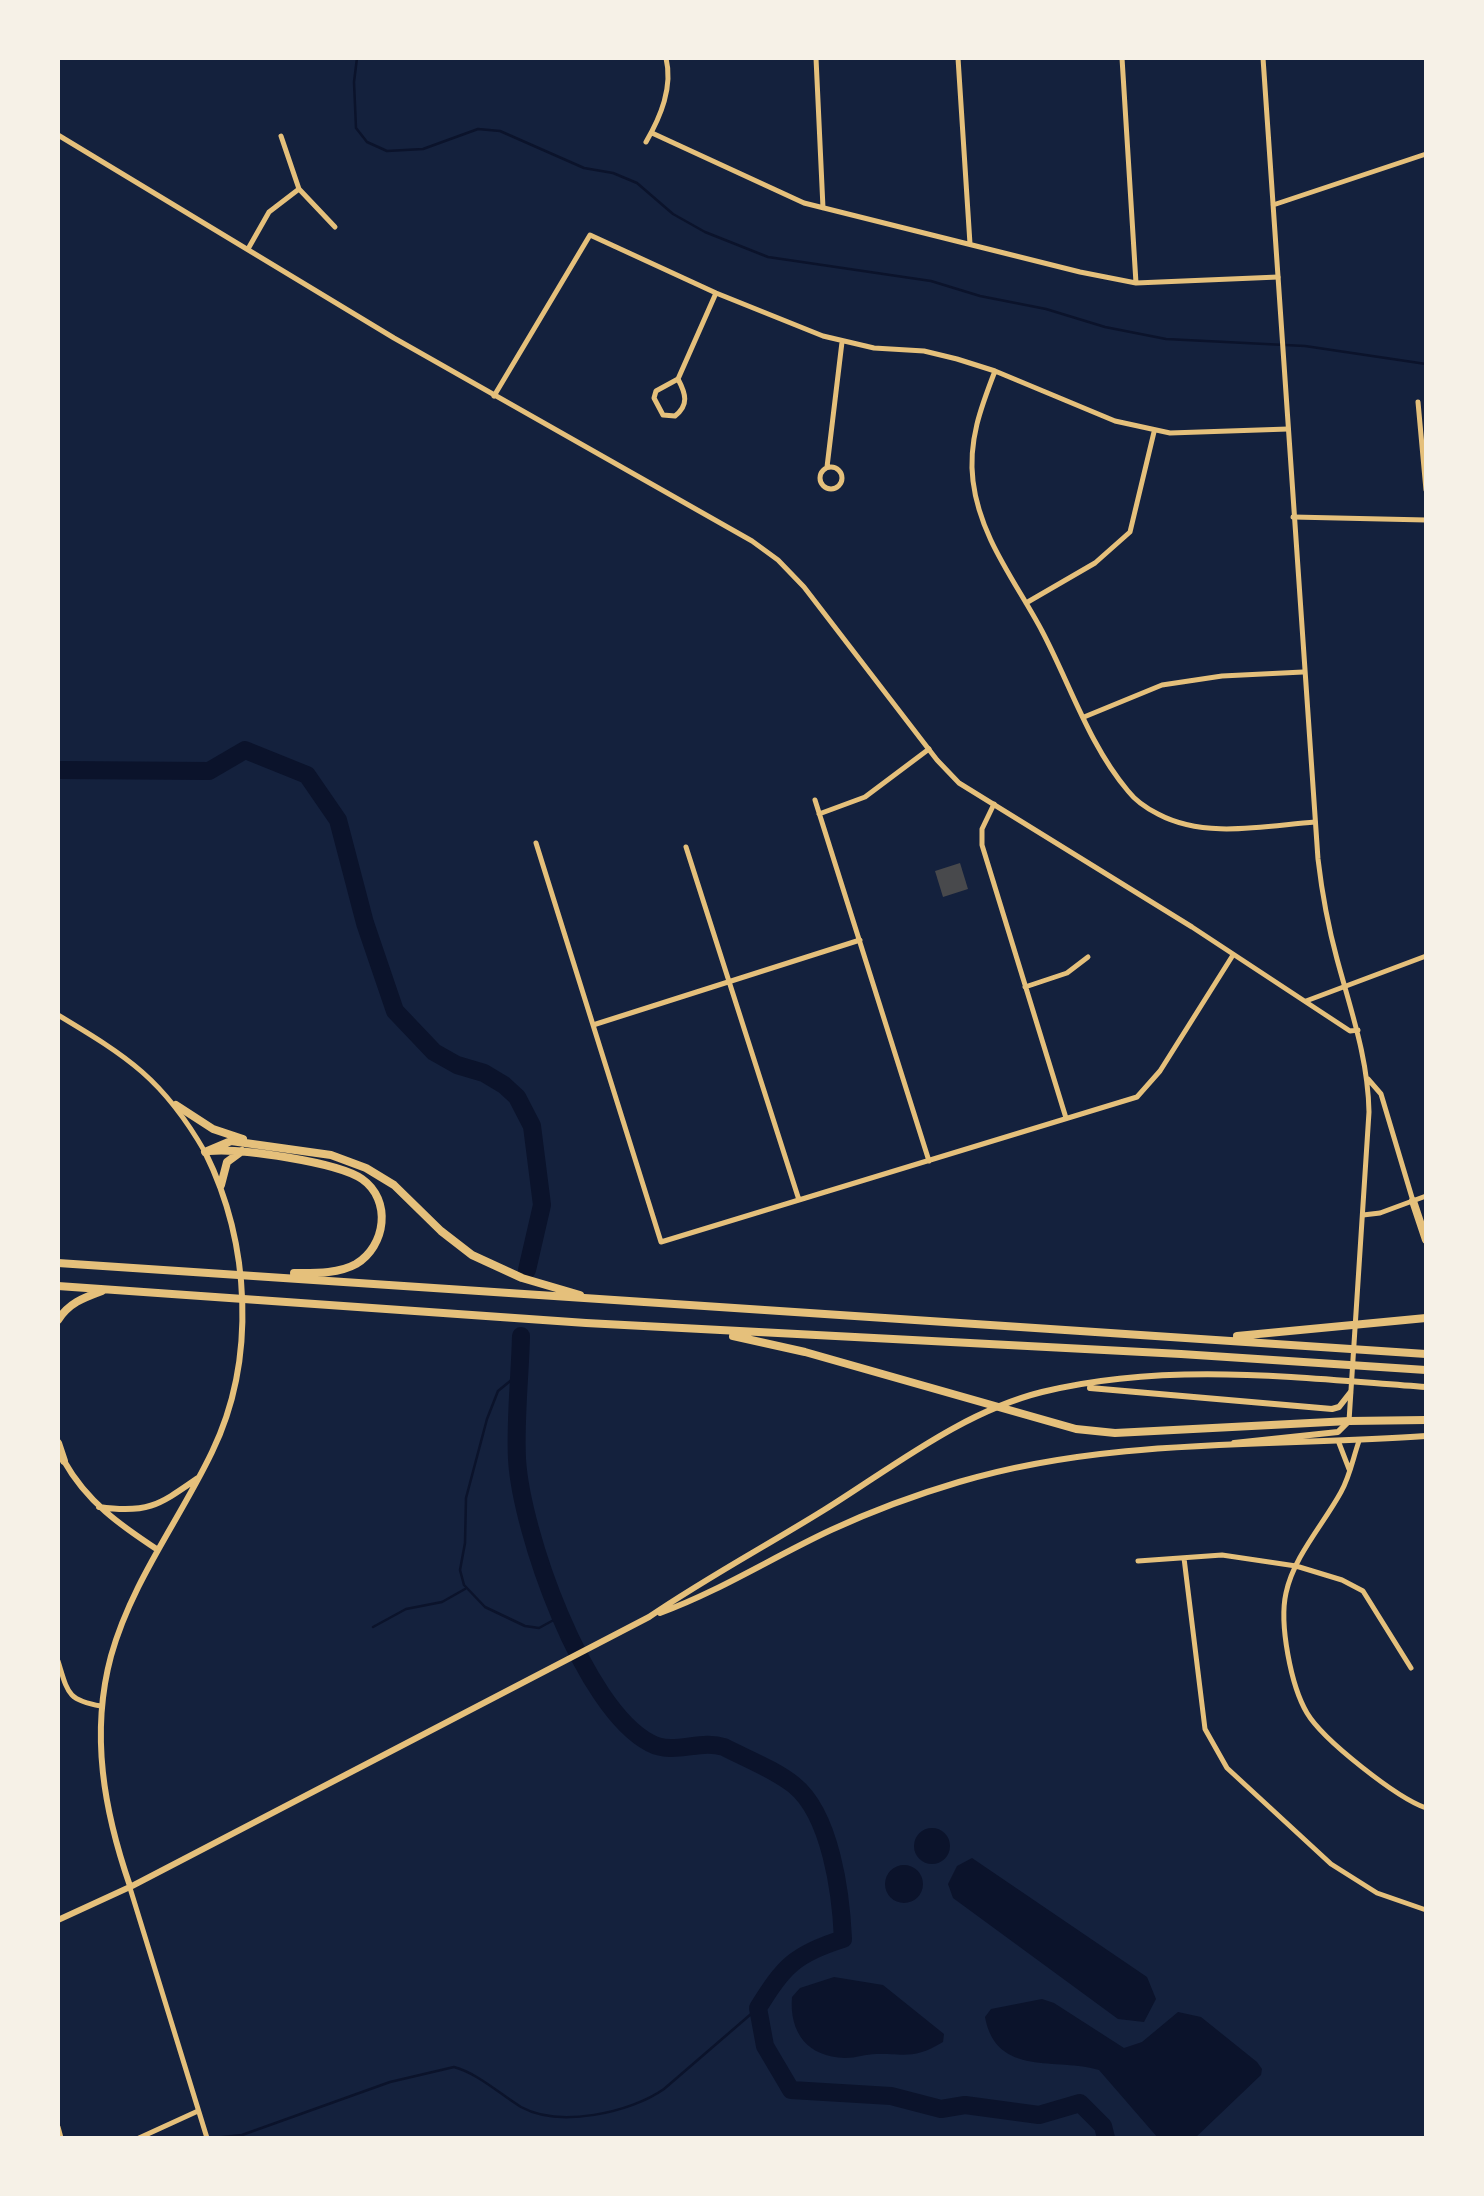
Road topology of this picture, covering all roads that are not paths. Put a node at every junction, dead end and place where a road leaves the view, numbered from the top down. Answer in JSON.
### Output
{"nodes":[{"id":1,"x":666,"y":58,"type":"edge"},
{"id":2,"x":816,"y":58,"type":"edge"},
{"id":3,"x":958,"y":58,"type":"edge"},
{"id":4,"x":1122,"y":58,"type":"edge"},
{"id":5,"x":1264,"y":58,"type":"edge"},
{"id":6,"x":652,"y":133,"type":"junction"},
{"id":7,"x":58,"y":135,"type":"edge"},
{"id":8,"x":281,"y":136,"type":"dead end"},
{"id":9,"x":646,"y":142,"type":"dead end"},
{"id":10,"x":1426,"y":154,"type":"edge"},
{"id":11,"x":299,"y":188,"type":"junction"},
{"id":12,"x":1273,"y":205,"type":"junction"},
{"id":13,"x":823,"y":208,"type":"junction"},
{"id":14,"x":335,"y":227,"type":"dead end"},
{"id":15,"x":970,"y":244,"type":"junction"},
{"id":16,"x":248,"y":249,"type":"junction"},
{"id":17,"x":1278,"y":277,"type":"junction"},
{"id":18,"x":1136,"y":282,"type":"junction"},
{"id":19,"x":716,"y":293,"type":"junction"},
{"id":20,"x":842,"y":342,"type":"junction"},
{"id":21,"x":995,"y":371,"type":"junction"},
{"id":22,"x":678,"y":379,"type":"junction"},
{"id":23,"x":494,"y":396,"type":"junction"},
{"id":24,"x":1418,"y":402,"type":"dead end"},
{"id":25,"x":1288,"y":429,"type":"junction"},
{"id":26,"x":1154,"y":432,"type":"junction"},
{"id":27,"x":827,"y":467,"type":"junction"},
{"id":28,"x":1426,"y":490,"type":"edge"},
{"id":29,"x":1293,"y":517,"type":"junction"},
{"id":30,"x":1426,"y":520,"type":"edge"},
{"id":31,"x":1026,"y":602,"type":"junction"},
{"id":32,"x":1303,"y":672,"type":"junction"},
{"id":33,"x":1084,"y":717,"type":"junction"},
{"id":34,"x":928,"y":749,"type":"junction"},
{"id":35,"x":815,"y":800,"type":"dead end"},
{"id":36,"x":994,"y":804,"type":"junction"},
{"id":37,"x":819,"y":814,"type":"junction"},
{"id":38,"x":1314,"y":822,"type":"junction"},
{"id":39,"x":536,"y":842,"type":"dead end"},
{"id":40,"x":686,"y":847,"type":"dead end"},
{"id":41,"x":860,"y":940,"type":"junction"},
{"id":42,"x":1233,"y":955,"type":"junction"},
{"id":43,"x":1088,"y":956,"type":"dead end"},
{"id":44,"x":1426,"y":956,"type":"edge"},
{"id":45,"x":732,"y":982,"type":"junction"},
{"id":46,"x":1344,"y":986,"type":"junction"},
{"id":47,"x":1025,"y":988,"type":"junction"},
{"id":48,"x":1306,"y":1001,"type":"junction"},
{"id":49,"x":58,"y":1015,"type":"edge"},
{"id":50,"x":593,"y":1025,"type":"junction"},
{"id":51,"x":1358,"y":1030,"type":"junction"},
{"id":52,"x":1368,"y":1078,"type":"junction"},
{"id":53,"x":176,"y":1106,"type":"junction"},
{"id":54,"x":1066,"y":1118,"type":"junction"},
{"id":55,"x":257,"y":1144,"type":"junction"},
{"id":56,"x":242,"y":1151,"type":"junction"},
{"id":57,"x":205,"y":1152,"type":"junction"},
{"id":58,"x":929,"y":1161,"type":"junction"},
{"id":59,"x":220,"y":1185,"type":"junction"},
{"id":60,"x":1426,"y":1196,"type":"edge"},
{"id":61,"x":799,"y":1200,"type":"junction"},
{"id":62,"x":1412,"y":1201,"type":"junction"},
{"id":63,"x":1362,"y":1214,"type":"junction"},
{"id":64,"x":1426,"y":1240,"type":"edge"},
{"id":65,"x":58,"y":1263,"type":"edge"},
{"id":66,"x":258,"y":1275,"type":"junction"},
{"id":67,"x":58,"y":1286,"type":"edge"},
{"id":68,"x":108,"y":1290,"type":"junction"},
{"id":69,"x":595,"y":1299,"type":"junction"},
{"id":70,"x":1426,"y":1318,"type":"edge"},
{"id":71,"x":58,"y":1320,"type":"edge"},
{"id":72,"x":709,"y":1330,"type":"junction"},
{"id":73,"x":1212,"y":1338,"type":"junction"},
{"id":74,"x":1426,"y":1354,"type":"edge"},
{"id":75,"x":1426,"y":1370,"type":"edge"},
{"id":76,"x":1426,"y":1387,"type":"edge"},
{"id":77,"x":1066,"y":1388,"type":"junction"},
{"id":78,"x":1350,"y":1393,"type":"junction"},
{"id":79,"x":1426,"y":1420,"type":"edge"},
{"id":80,"x":1349,"y":1421,"type":"junction"},
{"id":81,"x":1426,"y":1436,"type":"edge"},
{"id":82,"x":1359,"y":1441,"type":"junction"},
{"id":83,"x":58,"y":1443,"type":"edge"},
{"id":84,"x":1340,"y":1443,"type":"junction"},
{"id":85,"x":1223,"y":1446,"type":"junction"},
{"id":86,"x":61,"y":1463,"type":"edge"},
{"id":87,"x":1350,"y":1472,"type":"junction"},
{"id":88,"x":199,"y":1477,"type":"junction"},
{"id":89,"x":99,"y":1507,"type":"junction"},
{"id":90,"x":158,"y":1550,"type":"junction"},
{"id":91,"x":1184,"y":1558,"type":"junction"},
{"id":92,"x":1138,"y":1561,"type":"dead end"},
{"id":93,"x":1296,"y":1566,"type":"junction"},
{"id":94,"x":650,"y":1616,"type":"junction"},
{"id":95,"x":58,"y":1661,"type":"edge"},
{"id":96,"x":1411,"y":1668,"type":"dead end"},
{"id":97,"x":102,"y":1706,"type":"junction"},
{"id":98,"x":1426,"y":1808,"type":"edge"},
{"id":99,"x":130,"y":1886,"type":"junction"},
{"id":100,"x":1426,"y":1910,"type":"edge"},
{"id":101,"x":58,"y":1920,"type":"edge"},
{"id":102,"x":198,"y":2111,"type":"junction"},
{"id":103,"x":58,"y":2127,"type":"edge"},
{"id":104,"x":61,"y":2138,"type":"edge"},
{"id":105,"x":139,"y":2138,"type":"edge"},
{"id":106,"x":207,"y":2138,"type":"edge"}],
"edges":[{"from":1,"to":6,"type":"street"},
{"from":2,"to":13,"type":"street"},
{"from":3,"to":15,"type":"street"},
{"from":4,"to":18,"type":"street"},
{"from":5,"to":12,"type":"street"},
{"from":6,"to":9,"type":"street"},
{"from":6,"to":13,"type":"street"},
{"from":7,"to":16,"type":"street"},
{"from":8,"to":11,"type":"street"},
{"from":10,"to":12,"type":"street"},
{"from":11,"to":14,"type":"street"},
{"from":11,"to":16,"type":"street"},
{"from":12,"to":17,"type":"street"},
{"from":13,"to":15,"type":"street"},
{"from":15,"to":18,"type":"street"},
{"from":16,"to":23,"type":"street"},
{"from":17,"to":18,"type":"street"},
{"from":17,"to":25,"type":"street"},
{"from":19,"to":20,"type":"street"},
{"from":19,"to":22,"type":"street"},
{"from":19,"to":23,"type":"street"},
{"from":20,"to":21,"type":"street"},
{"from":20,"to":27,"type":"street"},
{"from":21,"to":26,"type":"street"},
{"from":21,"to":31,"type":"street"},
{"from":22,"to":22,"type":"street"},
{"from":23,"to":34,"type":"street"},
{"from":24,"to":28,"type":"street"},
{"from":25,"to":26,"type":"street"},
{"from":25,"to":29,"type":"street"},
{"from":26,"to":31,"type":"street"},
{"from":27,"to":27,"type":"street"},
{"from":29,"to":30,"type":"street"},
{"from":29,"to":32,"type":"street"},
{"from":31,"to":33,"type":"street"},
{"from":32,"to":33,"type":"street"},
{"from":32,"to":38,"type":"street"},
{"from":33,"to":38,"type":"street"},
{"from":34,"to":36,"type":"street"},
{"from":34,"to":37,"type":"street"},
{"from":35,"to":37,"type":"street"},
{"from":36,"to":42,"type":"street"},
{"from":36,"to":47,"type":"street"},
{"from":37,"to":41,"type":"street"},
{"from":38,"to":46,"type":"street"},
{"from":39,"to":50,"type":"street"},
{"from":40,"to":45,"type":"street"},
{"from":41,"to":45,"type":"street"},
{"from":41,"to":58,"type":"street"},
{"from":42,"to":48,"type":"street"},
{"from":42,"to":54,"type":"street"},
{"from":43,"to":47,"type":"street"},
{"from":44,"to":46,"type":"street"},
{"from":45,"to":50,"type":"street"},
{"from":45,"to":61,"type":"street"},
{"from":46,"to":48,"type":"street"},
{"from":46,"to":51,"type":"street"},
{"from":47,"to":54,"type":"street"},
{"from":48,"to":51,"type":"street"},
{"from":49,"to":53,"type":"street"},
{"from":50,"to":61,"type":"street"},
{"from":51,"to":52,"type":"street"},
{"from":52,"to":62,"type":"street"},
{"from":52,"to":63,"type":"street"},
{"from":53,"to":55,"type":"main road"},
{"from":53,"to":57,"type":"street"},
{"from":54,"to":58,"type":"street"},
{"from":55,"to":57,"type":"main road"},
{"from":55,"to":69,"type":"main road"},
{"from":56,"to":57,"type":"main road"},
{"from":56,"to":59,"type":"main road"},
{"from":56,"to":66,"type":"main road"},
{"from":57,"to":59,"type":"main road"},
{"from":58,"to":61,"type":"street"},
{"from":59,"to":88,"type":"main road"},
{"from":60,"to":62,"type":"street"},
{"from":62,"to":63,"type":"street"},
{"from":62,"to":64,"type":"main road"},
{"from":63,"to":78,"type":"street"},
{"from":65,"to":66,"type":"main road"},
{"from":66,"to":69,"type":"main road"},
{"from":67,"to":68,"type":"main road"},
{"from":68,"to":71,"type":"main road"},
{"from":68,"to":72,"type":"main road"},
{"from":69,"to":73,"type":"main road"},
{"from":70,"to":73,"type":"main road"},
{"from":72,"to":75,"type":"main road"},
{"from":72,"to":80,"type":"main road"},
{"from":73,"to":74,"type":"main road"},
{"from":76,"to":77,"type":"main road"},
{"from":77,"to":78,"type":"main road"},
{"from":77,"to":94,"type":"main road"},
{"from":78,"to":80,"type":"street"},
{"from":79,"to":80,"type":"main road"},
{"from":80,"to":85,"type":"main road"},
{"from":81,"to":82,"type":"main road"},
{"from":82,"to":84,"type":"main road"},
{"from":82,"to":87,"type":"street"},
{"from":83,"to":86,"type":"main road"},
{"from":84,"to":85,"type":"main road"},
{"from":84,"to":87,"type":"street"},
{"from":85,"to":94,"type":"main road"},
{"from":86,"to":89,"type":"main road"},
{"from":87,"to":93,"type":"street"},
{"from":88,"to":89,"type":"main road"},
{"from":88,"to":90,"type":"main road"},
{"from":89,"to":90,"type":"main road"},
{"from":90,"to":97,"type":"main road"},
{"from":91,"to":92,"type":"street"},
{"from":91,"to":93,"type":"street"},
{"from":91,"to":100,"type":"street"},
{"from":93,"to":96,"type":"street"},
{"from":93,"to":98,"type":"street"},
{"from":94,"to":99,"type":"main road"},
{"from":95,"to":97,"type":"street"},
{"from":97,"to":99,"type":"main road"},
{"from":99,"to":101,"type":"main road"},
{"from":99,"to":102,"type":"street"},
{"from":102,"to":105,"type":"street"},
{"from":102,"to":106,"type":"street"},
{"from":103,"to":104,"type":"street"}]}
